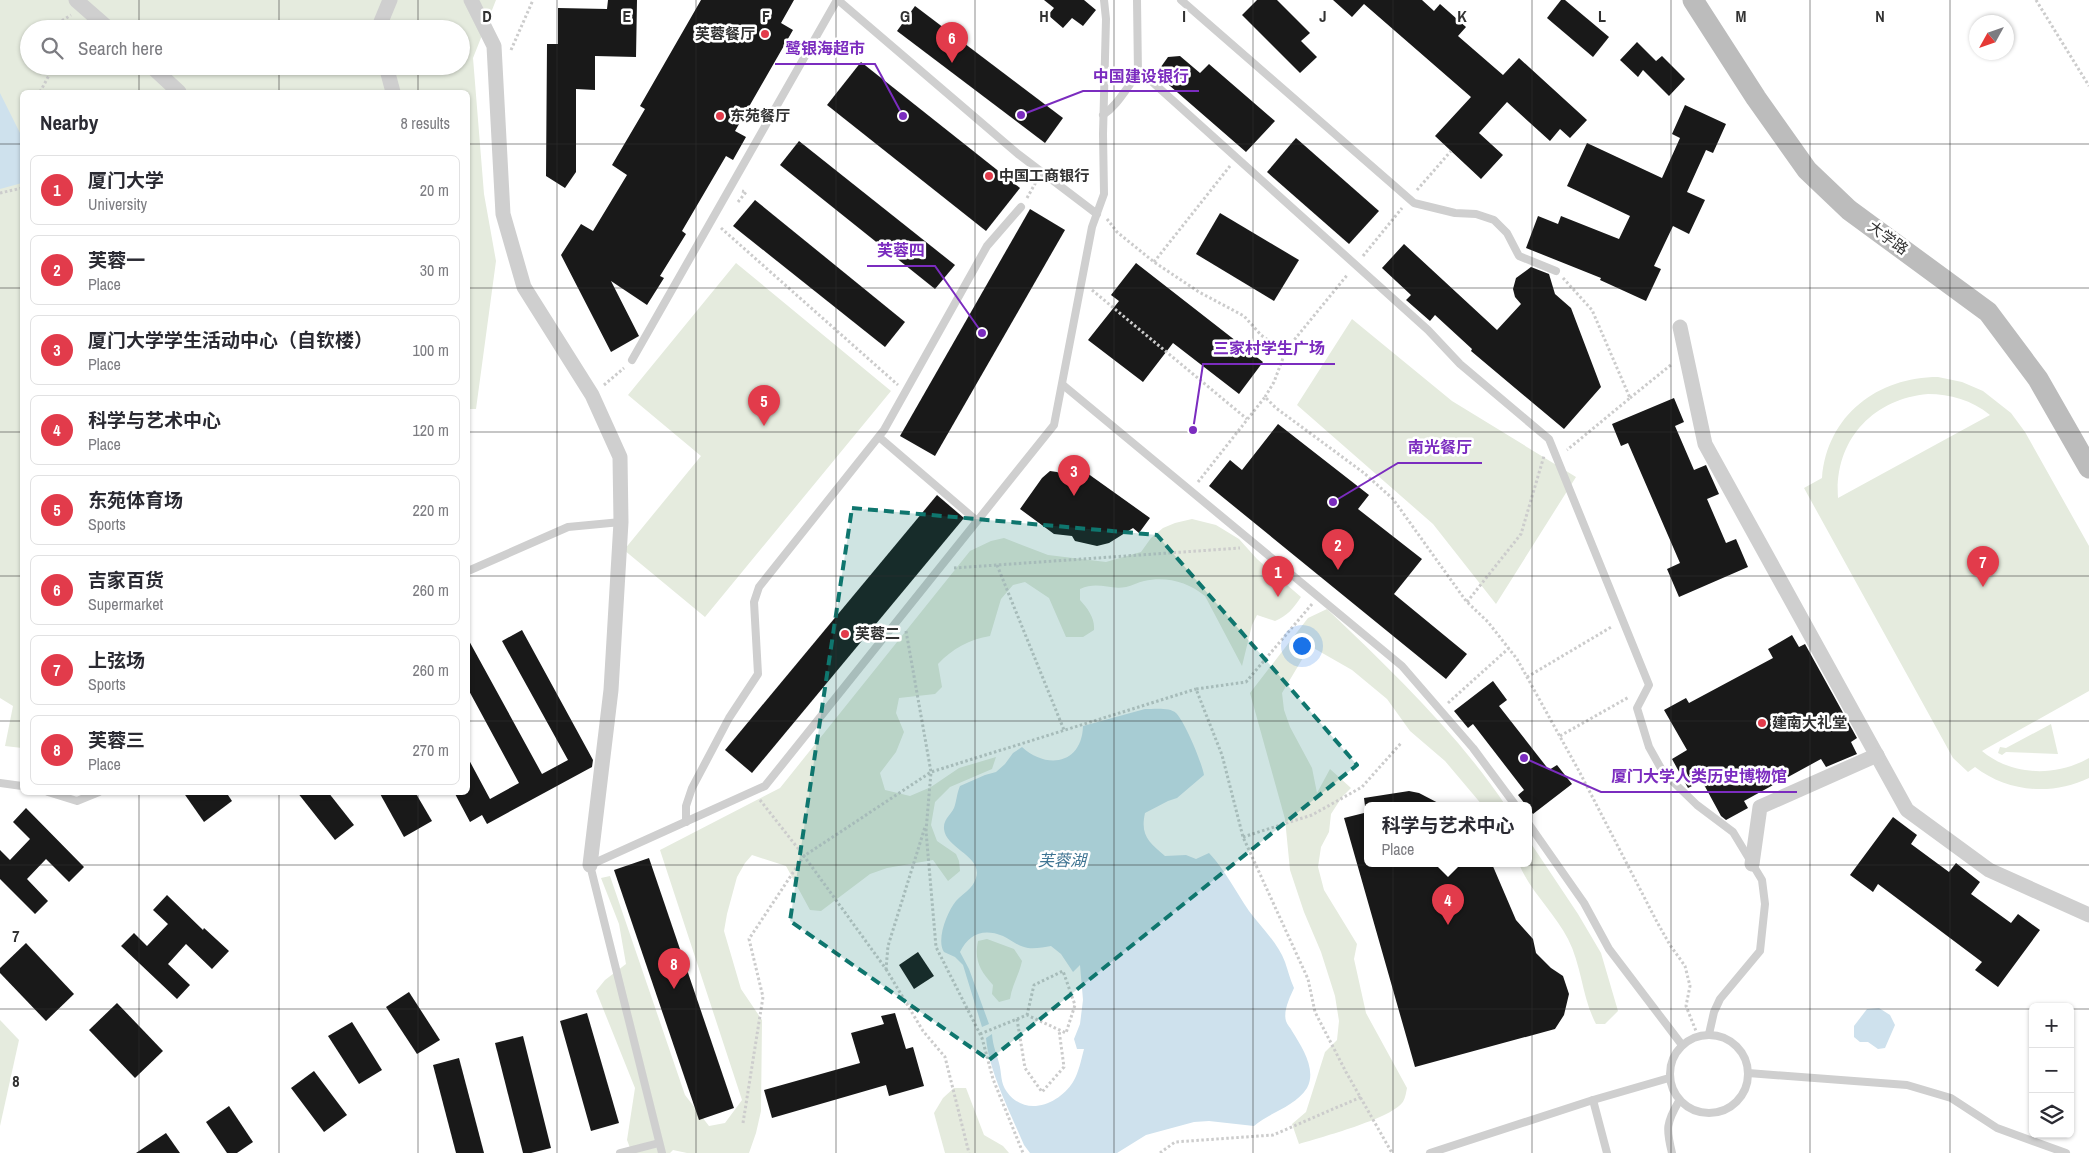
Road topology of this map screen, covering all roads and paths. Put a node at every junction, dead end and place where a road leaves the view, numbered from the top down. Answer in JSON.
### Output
{"nodes":[{"id":1,"x":76,"y":0,"type":"edge"},
{"id":2,"x":390,"y":0,"type":"edge"},
{"id":3,"x":471,"y":0,"type":"edge"},
{"id":4,"x":532,"y":0,"type":"edge"},
{"id":5,"x":837,"y":0,"type":"edge"},
{"id":6,"x":1104,"y":0,"type":"edge"},
{"id":7,"x":1137,"y":0,"type":"edge"},
{"id":8,"x":1181,"y":0,"type":"edge"},
{"id":9,"x":1693,"y":0,"type":"edge"},
{"id":10,"x":2036,"y":0,"type":"edge"},
{"id":11,"x":99,"y":20,"type":"edge"},
{"id":12,"x":382,"y":20,"type":"edge"},
{"id":13,"x":1138,"y":74,"type":"junction"},
{"id":14,"x":49,"y":75,"type":"edge"},
{"id":15,"x":161,"y":75,"type":"edge"},
{"id":16,"x":388,"y":75,"type":"edge"},
{"id":17,"x":496,"y":77,"type":"junction"},
{"id":18,"x":2089,"y":86,"type":"edge"},
{"id":19,"x":41,"y":90,"type":"edge"},
{"id":20,"x":177,"y":90,"type":"edge"},
{"id":21,"x":392,"y":90,"type":"edge"},
{"id":22,"x":1103,"y":115,"type":"junction"},
{"id":23,"x":1451,"y":151,"type":"dead end"},
{"id":24,"x":1237,"y":158,"type":"junction"},
{"id":25,"x":1045,"y":174,"type":"junction"},
{"id":26,"x":731,"y":186,"type":"junction"},
{"id":27,"x":20,"y":188,"type":"edge"},
{"id":28,"x":0,"y":193,"type":"edge"},
{"id":29,"x":1410,"y":199,"type":"junction"},
{"id":30,"x":735,"y":206,"type":"dead end"},
{"id":31,"x":1021,"y":207,"type":"joint"},
{"id":32,"x":1098,"y":214,"type":"junction"},
{"id":33,"x":724,"y":220,"type":"dead end"},
{"id":34,"x":1154,"y":262,"type":"junction"},
{"id":35,"x":1355,"y":264,"type":"junction"},
{"id":36,"x":1556,"y":271,"type":"joint"},
{"id":37,"x":1082,"y":282,"type":"junction"},
{"id":38,"x":1680,"y":327,"type":"dead end"},
{"id":39,"x":1286,"y":350,"type":"junction"},
{"id":40,"x":1686,"y":352,"type":"junction"},
{"id":41,"x":632,"y":360,"type":"joint"},
{"id":42,"x":1063,"y":385,"type":"junction"},
{"id":43,"x":906,"y":392,"type":"junction"},
{"id":44,"x":592,"y":395,"type":"junction"},
{"id":45,"x":1265,"y":397,"type":"junction"},
{"id":46,"x":1630,"y":398,"type":"junction"},
{"id":47,"x":1248,"y":419,"type":"junction"},
{"id":48,"x":879,"y":437,"type":"junction"},
{"id":49,"x":1549,"y":439,"type":"junction"},
{"id":50,"x":1556,"y":458,"type":"junction"},
{"id":51,"x":2089,"y":468,"type":"edge"},
{"id":52,"x":1191,"y":491,"type":"junction"},
{"id":53,"x":977,"y":521,"type":"junction"},
{"id":54,"x":621,"y":522,"type":"junction"},
{"id":55,"x":1258,"y":546,"type":"junction"},
{"id":56,"x":997,"y":565,"type":"junction"},
{"id":57,"x":939,"y":569,"type":"junction"},
{"id":58,"x":470,"y":570,"type":"edge"},
{"id":59,"x":1318,"y":596,"type":"junction"},
{"id":60,"x":1467,"y":602,"type":"junction"},
{"id":61,"x":1623,"y":620,"type":"junction"},
{"id":62,"x":906,"y":631,"type":"dead end"},
{"id":63,"x":1509,"y":648,"type":"junction"},
{"id":64,"x":1527,"y":677,"type":"junction"},
{"id":65,"x":1649,"y":685,"type":"junction"},
{"id":66,"x":1196,"y":689,"type":"junction"},
{"id":67,"x":1440,"y":710,"type":"junction"},
{"id":68,"x":1064,"y":730,"type":"junction"},
{"id":69,"x":1560,"y":736,"type":"junction"},
{"id":70,"x":1402,"y":742,"type":"dead end"},
{"id":71,"x":1877,"y":755,"type":"junction"},
{"id":72,"x":931,"y":772,"type":"junction"},
{"id":73,"x":0,"y":783,"type":"edge"},
{"id":74,"x":20,"y":786,"type":"edge"},
{"id":75,"x":754,"y":791,"type":"junction"},
{"id":76,"x":58,"y":795,"type":"edge"},
{"id":77,"x":92,"y":795,"type":"edge"},
{"id":78,"x":1513,"y":802,"type":"edge"},
{"id":79,"x":927,"y":821,"type":"junction"},
{"id":80,"x":686,"y":822,"type":"junction"},
{"id":81,"x":1532,"y":829,"type":"edge"},
{"id":82,"x":1243,"y":837,"type":"junction"},
{"id":83,"x":804,"y":856,"type":"junction"},
{"id":84,"x":1752,"y":864,"type":"junction"},
{"id":85,"x":590,"y":865,"type":"junction"},
{"id":86,"x":2089,"y":915,"type":"edge"},
{"id":87,"x":886,"y":969,"type":"junction"},
{"id":88,"x":1027,"y":1015,"type":"junction"},
{"id":89,"x":1017,"y":1019,"type":"junction"},
{"id":90,"x":1059,"y":1030,"type":"junction"},
{"id":91,"x":980,"y":1034,"type":"junction"},
{"id":92,"x":1709,"y":1034,"type":"junction"},
{"id":93,"x":1699,"y":1036,"type":"junction"},
{"id":94,"x":1682,"y":1045,"type":"junction"},
{"id":95,"x":1748,"y":1073,"type":"junction"},
{"id":96,"x":1669,"y":1078,"type":"junction"},
{"id":97,"x":1360,"y":1097,"type":"junction"},
{"id":98,"x":1593,"y":1100,"type":"junction"},
{"id":99,"x":1679,"y":1101,"type":"junction"},
{"id":100,"x":744,"y":1123,"type":"dead end"},
{"id":101,"x":659,"y":1143,"type":"junction"},
{"id":102,"x":620,"y":1153,"type":"edge"},
{"id":103,"x":662,"y":1153,"type":"edge"},
{"id":104,"x":968,"y":1153,"type":"edge"},
{"id":105,"x":1023,"y":1153,"type":"edge"},
{"id":106,"x":1160,"y":1153,"type":"edge"},
{"id":107,"x":1392,"y":1153,"type":"edge"},
{"id":108,"x":1430,"y":1153,"type":"edge"},
{"id":109,"x":1607,"y":1153,"type":"edge"},
{"id":110,"x":1672,"y":1153,"type":"edge"},
{"id":111,"x":2066,"y":1153,"type":"edge"}],
"edges":[{"from":1,"to":11,"type":"street"},
{"from":2,"to":12,"type":"street"},
{"from":3,"to":17,"type":"street"},
{"from":4,"to":17,"type":"path"},
{"from":5,"to":25,"type":"lane"},
{"from":5,"to":26,"type":"lane"},
{"from":6,"to":22,"type":"lane"},
{"from":7,"to":13,"type":"lane"},
{"from":8,"to":29,"type":"lane"},
{"from":9,"to":51,"type":"street","name":"大学路"},
{"from":10,"to":18,"type":"path"},
{"from":13,"to":22,"type":"lane"},
{"from":13,"to":24,"type":"lane"},
{"from":14,"to":19,"type":"path"},
{"from":15,"to":20,"type":"street"},
{"from":16,"to":21,"type":"street"},
{"from":17,"to":44,"type":"street"},
{"from":22,"to":32,"type":"lane"},
{"from":23,"to":29,"type":"path"},
{"from":24,"to":34,"type":"path"},
{"from":24,"to":35,"type":"lane"},
{"from":25,"to":31,"type":"path"},
{"from":25,"to":32,"type":"lane"},
{"from":26,"to":30,"type":"path"},
{"from":26,"to":41,"type":"lane"},
{"from":27,"to":28,"type":"path"},
{"from":29,"to":35,"type":"path"},
{"from":29,"to":36,"type":"lane"},
{"from":31,"to":43,"type":"lane"},
{"from":32,"to":34,"type":"path"},
{"from":32,"to":37,"type":"lane"},
{"from":33,"to":43,"type":"path"},
{"from":34,"to":39,"type":"path"},
{"from":35,"to":39,"type":"path"},
{"from":35,"to":49,"type":"lane"},
{"from":36,"to":46,"type":"path"},
{"from":37,"to":42,"type":"lane"},
{"from":37,"to":47,"type":"path"},
{"from":38,"to":40,"type":"street"},
{"from":39,"to":45,"type":"path"},
{"from":40,"to":46,"type":"path"},
{"from":40,"to":71,"type":"street"},
{"from":41,"to":44,"type":"path"},
{"from":42,"to":52,"type":"lane"},
{"from":42,"to":53,"type":"lane"},
{"from":43,"to":48,"type":"lane"},
{"from":44,"to":54,"type":"street"},
{"from":45,"to":47,"type":"path"},
{"from":45,"to":60,"type":"path"},
{"from":46,"to":50,"type":"path"},
{"from":47,"to":52,"type":"path"},
{"from":48,"to":53,"type":"lane"},
{"from":48,"to":80,"type":"lane"},
{"from":49,"to":50,"type":"lane"},
{"from":49,"to":60,"type":"path"},
{"from":50,"to":61,"type":"lane"},
{"from":52,"to":55,"type":"lane"},
{"from":53,"to":57,"type":"lane"},
{"from":54,"to":58,"type":"lane"},
{"from":54,"to":85,"type":"street"},
{"from":55,"to":56,"type":"path"},
{"from":55,"to":59,"type":"lane"},
{"from":56,"to":57,"type":"path"},
{"from":56,"to":68,"type":"path"},
{"from":57,"to":75,"type":"lane"},
{"from":59,"to":66,"type":"path"},
{"from":59,"to":67,"type":"lane"},
{"from":60,"to":63,"type":"path"},
{"from":61,"to":64,"type":"path"},
{"from":61,"to":65,"type":"lane"},
{"from":62,"to":72,"type":"path"},
{"from":63,"to":64,"type":"path"},
{"from":63,"to":67,"type":"path"},
{"from":64,"to":69,"type":"path"},
{"from":65,"to":69,"type":"path"},
{"from":65,"to":84,"type":"lane"},
{"from":66,"to":68,"type":"path"},
{"from":66,"to":82,"type":"path"},
{"from":67,"to":78,"type":"lane"},
{"from":68,"to":72,"type":"path"},
{"from":69,"to":93,"type":"path"},
{"from":70,"to":82,"type":"path"},
{"from":71,"to":84,"type":"street"},
{"from":71,"to":86,"type":"street"},
{"from":72,"to":79,"type":"path"},
{"from":72,"to":83,"type":"path"},
{"from":73,"to":74,"type":"lane"},
{"from":75,"to":80,"type":"lane"},
{"from":75,"to":83,"type":"path"},
{"from":76,"to":77,"type":"lane"},
{"from":79,"to":87,"type":"path"},
{"from":79,"to":91,"type":"path"},
{"from":80,"to":85,"type":"lane"},
{"from":81,"to":94,"type":"lane"},
{"from":82,"to":97,"type":"path"},
{"from":83,"to":87,"type":"path"},
{"from":83,"to":100,"type":"path"},
{"from":84,"to":92,"type":"lane"},
{"from":85,"to":101,"type":"lane"},
{"from":87,"to":104,"type":"path"},
{"from":88,"to":89,"type":"path"},
{"from":88,"to":90,"type":"path"},
{"from":88,"to":90,"type":"path"},
{"from":89,"to":90,"type":"path"},
{"from":89,"to":91,"type":"path"},
{"from":91,"to":105,"type":"path"},
{"from":92,"to":93,"type":"lane"},
{"from":92,"to":95,"type":"lane"},
{"from":93,"to":94,"type":"lane"},
{"from":94,"to":96,"type":"lane"},
{"from":95,"to":99,"type":"lane"},
{"from":95,"to":111,"type":"lane"},
{"from":96,"to":98,"type":"lane"},
{"from":96,"to":99,"type":"lane"},
{"from":97,"to":106,"type":"path"},
{"from":97,"to":107,"type":"path"},
{"from":98,"to":108,"type":"lane"},
{"from":98,"to":109,"type":"lane"},
{"from":99,"to":110,"type":"lane"},
{"from":101,"to":102,"type":"lane"},
{"from":101,"to":103,"type":"lane"}]}
